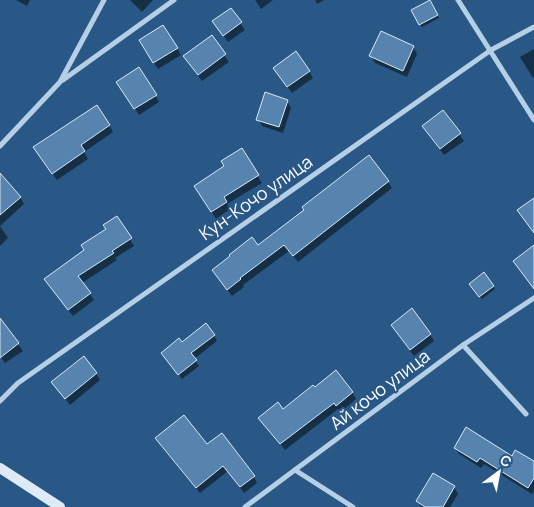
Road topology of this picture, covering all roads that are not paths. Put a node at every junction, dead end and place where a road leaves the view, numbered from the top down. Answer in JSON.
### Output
{"nodes":[{"id":1,"x":104,"y":0,"type":"edge"},
{"id":2,"x":174,"y":0,"type":"edge"},
{"id":3,"x":458,"y":0,"type":"edge"},
{"id":4,"x":534,"y":27,"type":"edge"},
{"id":5,"x":491,"y":50,"type":"junction"},
{"id":6,"x":60,"y":82,"type":"junction"},
{"id":7,"x":534,"y":120,"type":"edge"},
{"id":8,"x":0,"y":146,"type":"edge"},
{"id":9,"x":534,"y":298,"type":"edge"},
{"id":10,"x":463,"y":345,"type":"junction"},
{"id":11,"x":0,"y":401,"type":"edge"},
{"id":12,"x":526,"y":414,"type":"dead end"},
{"id":13,"x":0,"y":468,"type":"edge"},
{"id":14,"x":295,"y":470,"type":"junction"},
{"id":15,"x":60,"y":507,"type":"edge"},
{"id":16,"x":245,"y":507,"type":"edge"},
{"id":17,"x":353,"y":507,"type":"edge"}],
"edges":[{"from":1,"to":6,"type":"street"},
{"from":2,"to":6,"type":"street"},
{"from":3,"to":5,"type":"street"},
{"from":4,"to":5,"type":"street","name":"Кун-Кочо улица"},
{"from":5,"to":7,"type":"street"},
{"from":5,"to":11,"type":"street","name":"Кун-Кочо улица"},
{"from":6,"to":8,"type":"street"},
{"from":9,"to":10,"type":"street","name":"Ай кочо улица"},
{"from":10,"to":12,"type":"street"},
{"from":10,"to":14,"type":"street","name":"Ай кочо улица"},
{"from":13,"to":15,"type":"main road"},
{"from":14,"to":16,"type":"street","name":"Ай кочо улица"},
{"from":14,"to":17,"type":"street"}]}
